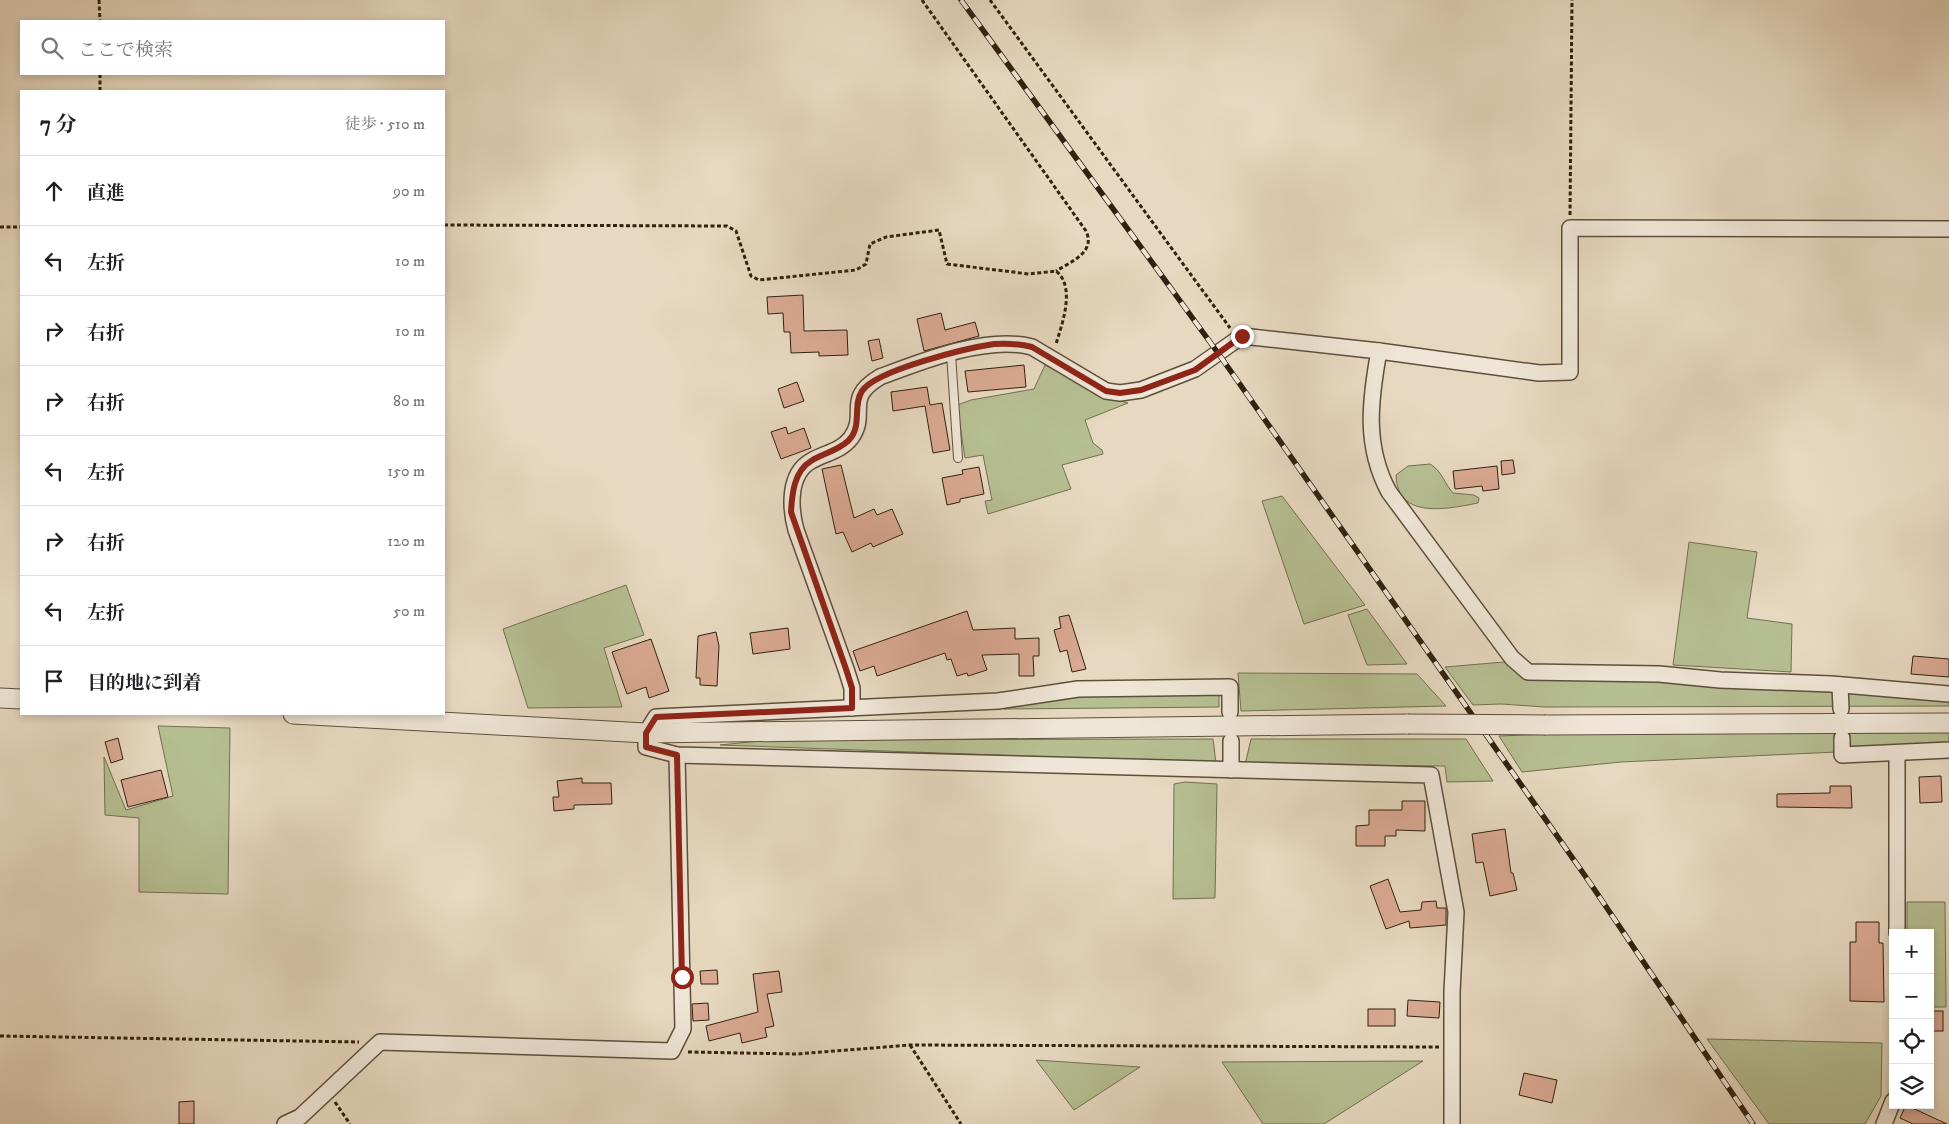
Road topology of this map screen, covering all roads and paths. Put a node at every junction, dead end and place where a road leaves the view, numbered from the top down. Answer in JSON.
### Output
{"nodes":[{"id":1,"x":100,"y":0,"type":"edge"},
{"id":2,"x":922,"y":0,"type":"edge"},
{"id":3,"x":990,"y":0,"type":"edge"},
{"id":4,"x":1572,"y":0,"type":"edge"},
{"id":5,"x":100,"y":20,"type":"edge"},
{"id":6,"x":100,"y":75,"type":"edge"},
{"id":7,"x":100,"y":90,"type":"edge"},
{"id":8,"x":445,"y":225,"type":"edge"},
{"id":9,"x":0,"y":227,"type":"edge"},
{"id":10,"x":20,"y":227,"type":"edge"},
{"id":11,"x":1570,"y":228,"type":"junction"},
{"id":12,"x":1949,"y":228,"type":"edge"},
{"id":13,"x":1056,"y":271,"type":"junction"},
{"id":14,"x":1242,"y":336,"type":"junction"},
{"id":15,"x":1378,"y":351,"type":"junction"},
{"id":16,"x":951,"y":354,"type":"junction"},
{"id":17,"x":1051,"y":359,"type":"junction"},
{"id":18,"x":958,"y":458,"type":"dead end"},
{"id":19,"x":1840,"y":685,"type":"junction"},
{"id":20,"x":1949,"y":694,"type":"edge"},
{"id":21,"x":0,"y":698,"type":"edge"},
{"id":22,"x":20,"y":699,"type":"edge"},
{"id":23,"x":852,"y":708,"type":"junction"},
{"id":24,"x":1841,"y":710,"type":"dead end"},
{"id":25,"x":1230,"y":712,"type":"dead end"},
{"id":26,"x":312,"y":715,"type":"edge"},
{"id":27,"x":1949,"y":723,"type":"edge"},
{"id":28,"x":646,"y":733,"type":"junction"},
{"id":29,"x":1842,"y":738,"type":"dead end"},
{"id":30,"x":1230,"y":741,"type":"dead end"},
{"id":31,"x":1949,"y":750,"type":"edge"},
{"id":32,"x":1897,"y":754,"type":"junction"},
{"id":33,"x":677,"y":755,"type":"junction"},
{"id":34,"x":1231,"y":770,"type":"junction"},
{"id":35,"x":1897,"y":929,"type":"edge"},
{"id":36,"x":0,"y":1036,"type":"edge"},
{"id":37,"x":380,"y":1042,"type":"junction"},
{"id":38,"x":910,"y":1045,"type":"junction"},
{"id":39,"x":1453,"y":1047,"type":"junction"},
{"id":40,"x":672,"y":1051,"type":"junction"},
{"id":41,"x":328,"y":1090,"type":"junction"},
{"id":42,"x":1890,"y":1109,"type":"edge"},
{"id":43,"x":285,"y":1124,"type":"edge"},
{"id":44,"x":350,"y":1124,"type":"edge"},
{"id":45,"x":961,"y":1124,"type":"edge"},
{"id":46,"x":1452,"y":1124,"type":"edge"},
{"id":47,"x":1884,"y":1124,"type":"edge"}],
"edges":[{"from":1,"to":5,"type":"path"},
{"from":2,"to":13,"type":"path"},
{"from":3,"to":14,"type":"path"},
{"from":4,"to":11,"type":"path"},
{"from":6,"to":7,"type":"path"},
{"from":8,"to":13,"type":"path"},
{"from":9,"to":10,"type":"path"},
{"from":11,"to":12,"type":"street"},
{"from":11,"to":15,"type":"street"},
{"from":13,"to":17,"type":"path"},
{"from":14,"to":15,"type":"street"},
{"from":14,"to":17,"type":"street"},
{"from":15,"to":19,"type":"street"},
{"from":16,"to":17,"type":"street"},
{"from":16,"to":18,"type":"lane"},
{"from":16,"to":23,"type":"street"},
{"from":19,"to":20,"type":"street"},
{"from":19,"to":24,"type":"street"},
{"from":21,"to":22,"type":"street"},
{"from":23,"to":25,"type":"street"},
{"from":23,"to":28,"type":"street"},
{"from":26,"to":28,"type":"street"},
{"from":27,"to":28,"type":"street","bridge":true},
{"from":28,"to":33,"type":"street"},
{"from":29,"to":32,"type":"street"},
{"from":30,"to":34,"type":"street"},
{"from":31,"to":32,"type":"street"},
{"from":32,"to":35,"type":"street"},
{"from":33,"to":34,"type":"street"},
{"from":33,"to":40,"type":"street"},
{"from":34,"to":39,"type":"street"},
{"from":36,"to":37,"type":"path"},
{"from":37,"to":40,"type":"street"},
{"from":37,"to":41,"type":"street"},
{"from":38,"to":39,"type":"path"},
{"from":38,"to":40,"type":"path"},
{"from":38,"to":45,"type":"path"},
{"from":39,"to":46,"type":"street"},
{"from":41,"to":43,"type":"street"},
{"from":41,"to":44,"type":"path"},
{"from":42,"to":47,"type":"street"}]}
